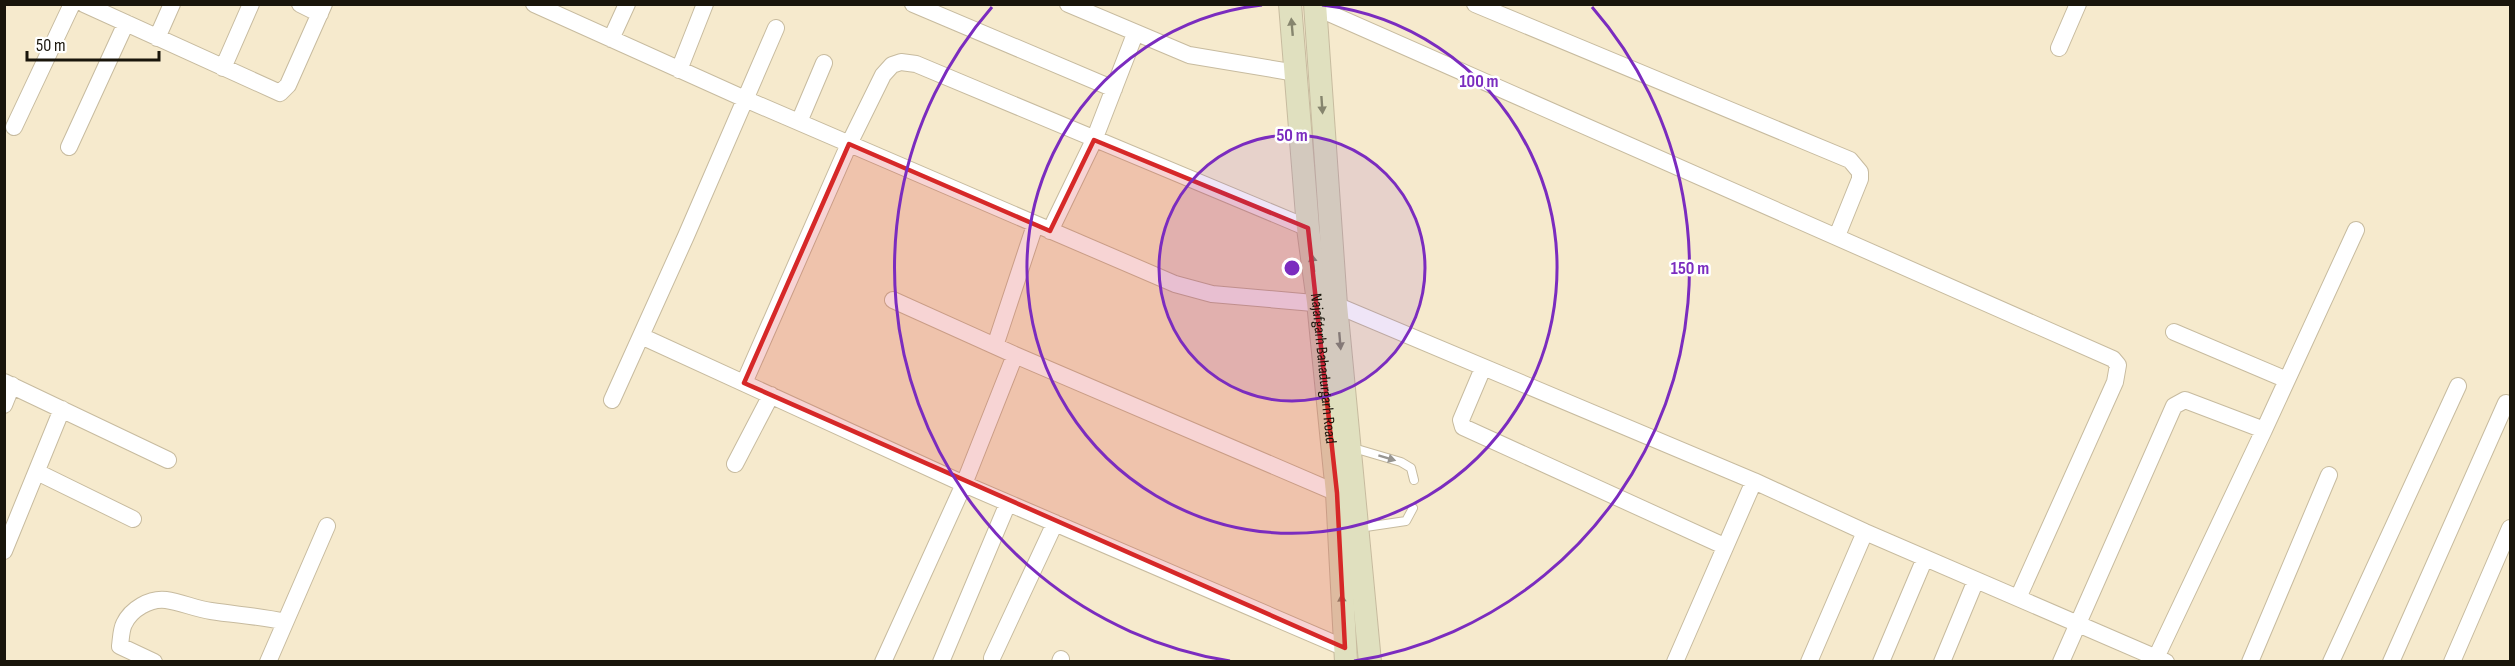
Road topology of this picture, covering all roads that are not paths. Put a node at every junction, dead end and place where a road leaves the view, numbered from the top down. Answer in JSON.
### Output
{"nodes":[{"id":1,"x":72,"y":4,"type":"edge"},
{"id":2,"x":172,"y":4,"type":"edge"},
{"id":3,"x":251,"y":4,"type":"edge"},
{"id":4,"x":300,"y":4,"type":"edge"},
{"id":5,"x":534,"y":4,"type":"edge"},
{"id":6,"x":627,"y":4,"type":"edge"},
{"id":7,"x":705,"y":4,"type":"edge"},
{"id":8,"x":913,"y":4,"type":"edge"},
{"id":9,"x":1068,"y":4,"type":"edge"},
{"id":10,"x":1290,"y":4,"type":"edge"},
{"id":11,"x":2078,"y":4,"type":"edge"},
{"id":12,"x":1476,"y":5,"type":"edge"},
{"id":13,"x":92,"y":6,"type":"edge"},
{"id":14,"x":1315,"y":6,"type":"edge"},
{"id":15,"x":322,"y":9,"type":"edge"},
{"id":16,"x":126,"y":23,"type":"junction"},
{"id":17,"x":776,"y":27,"type":"dead end"},
{"id":18,"x":1135,"y":33,"type":"junction"},
{"id":19,"x":157,"y":38,"type":"junction"},
{"id":20,"x":611,"y":39,"type":"junction"},
{"id":21,"x":2059,"y":48,"type":"dead end"},
{"id":22,"x":824,"y":63,"type":"dead end"},
{"id":23,"x":223,"y":68,"type":"junction"},
{"id":24,"x":679,"y":70,"type":"junction"},
{"id":25,"x":1296,"y":73,"type":"junction"},
{"id":26,"x":1114,"y":89,"type":"junction"},
{"id":27,"x":745,"y":99,"type":"junction"},
{"id":28,"x":799,"y":122,"type":"junction"},
{"id":29,"x":14,"y":127,"type":"dead end"},
{"id":30,"x":1094,"y":140,"type":"junction"},
{"id":31,"x":849,"y":144,"type":"junction"},
{"id":32,"x":69,"y":147,"type":"dead end"},
{"id":33,"x":1042,"y":228,"type":"junction"},
{"id":34,"x":1308,"y":228,"type":"junction"},
{"id":35,"x":2356,"y":230,"type":"dead end"},
{"id":36,"x":1837,"y":236,"type":"junction"},
{"id":37,"x":893,"y":300,"type":"dead end"},
{"id":38,"x":1327,"y":304,"type":"junction"},
{"id":39,"x":2174,"y":332,"type":"dead end"},
{"id":40,"x":641,"y":336,"type":"junction"},
{"id":41,"x":995,"y":346,"type":"junction"},
{"id":42,"x":1015,"y":355,"type":"junction"},
{"id":43,"x":1483,"y":368,"type":"junction"},
{"id":44,"x":2287,"y":380,"type":"junction"},
{"id":45,"x":8,"y":383,"type":"edge"},
{"id":46,"x":744,"y":383,"type":"junction"},
{"id":47,"x":2458,"y":386,"type":"dead end"},
{"id":48,"x":771,"y":395,"type":"junction"},
{"id":49,"x":612,"y":400,"type":"dead end"},
{"id":50,"x":2506,"y":403,"type":"dead end"},
{"id":51,"x":4,"y":405,"type":"edge"},
{"id":52,"x":62,"y":410,"type":"junction"},
{"id":53,"x":2264,"y":430,"type":"junction"},
{"id":54,"x":1350,"y":447,"type":"junction"},
{"id":55,"x":168,"y":460,"type":"dead end"},
{"id":56,"x":735,"y":464,"type":"dead end"},
{"id":57,"x":37,"y":472,"type":"junction"},
{"id":58,"x":2329,"y":475,"type":"dead end"},
{"id":59,"x":1414,"y":480,"type":"dead end"},
{"id":60,"x":1754,"y":481,"type":"junction"},
{"id":61,"x":964,"y":484,"type":"junction"},
{"id":62,"x":1337,"y":493,"type":"junction"},
{"id":63,"x":1008,"y":503,"type":"junction"},
{"id":64,"x":1413,"y":508,"type":"dead end"},
{"id":65,"x":133,"y":519,"type":"dead end"},
{"id":66,"x":1055,"y":523,"type":"junction"},
{"id":67,"x":327,"y":526,"type":"dead end"},
{"id":68,"x":1357,"y":528,"type":"junction"},
{"id":69,"x":2511,"y":528,"type":"edge"},
{"id":70,"x":1865,"y":532,"type":"junction"},
{"id":71,"x":1724,"y":546,"type":"junction"},
{"id":72,"x":4,"y":551,"type":"edge"},
{"id":73,"x":1925,"y":558,"type":"junction"},
{"id":74,"x":1976,"y":580,"type":"junction"},
{"id":75,"x":2018,"y":598,"type":"junction"},
{"id":76,"x":285,"y":622,"type":"junction"},
{"id":77,"x":2078,"y":624,"type":"junction"},
{"id":78,"x":1346,"y":655,"type":"edge"},
{"id":79,"x":992,"y":658,"type":"dead end"},
{"id":80,"x":2159,"y":660,"type":"edge"},
{"id":81,"x":154,"y":662,"type":"edge"},
{"id":82,"x":268,"y":662,"type":"edge"},
{"id":83,"x":884,"y":662,"type":"edge"},
{"id":84,"x":941,"y":662,"type":"edge"},
{"id":85,"x":1370,"y":662,"type":"edge"},
{"id":86,"x":1675,"y":662,"type":"edge"},
{"id":87,"x":1809,"y":662,"type":"edge"},
{"id":88,"x":1881,"y":662,"type":"edge"},
{"id":89,"x":1942,"y":662,"type":"edge"},
{"id":90,"x":2061,"y":662,"type":"edge"},
{"id":91,"x":2250,"y":662,"type":"edge"},
{"id":92,"x":2331,"y":662,"type":"edge"},
{"id":93,"x":2391,"y":662,"type":"edge"},
{"id":94,"x":2452,"y":662,"type":"edge"}],
"edges":[{"from":1,"to":29,"type":"street"},
{"from":2,"to":19,"type":"street"},
{"from":3,"to":23,"type":"street"},
{"from":4,"to":15,"type":"street"},
{"from":5,"to":20,"type":"street"},
{"from":6,"to":20,"type":"street"},
{"from":7,"to":24,"type":"street"},
{"from":8,"to":26,"type":"street"},
{"from":9,"to":18,"type":"street"},
{"from":25,"to":10,"type":"main road","name":"Najafgarh Bahadurgarh Road","one_way":true},
{"from":11,"to":21,"type":"street"},
{"from":12,"to":36,"type":"street"},
{"from":13,"to":16,"type":"street"},
{"from":14,"to":36,"type":"street"},
{"from":14,"to":38,"type":"main road","name":"Najafgarh Bahadurgarh Road","one_way":true},
{"from":15,"to":23,"type":"street"},
{"from":16,"to":19,"type":"street"},
{"from":16,"to":32,"type":"street"},
{"from":17,"to":27,"type":"street"},
{"from":18,"to":25,"type":"street"},
{"from":18,"to":26,"type":"street"},
{"from":19,"to":23,"type":"street"},
{"from":20,"to":24,"type":"street"},
{"from":22,"to":28,"type":"street"},
{"from":24,"to":27,"type":"street"},
{"from":25,"to":34,"type":"main road","name":"Najafgarh Bahadurgarh Road"},
{"from":26,"to":30,"type":"street"},
{"from":27,"to":28,"type":"street"},
{"from":27,"to":40,"type":"street"},
{"from":28,"to":31,"type":"street"},
{"from":30,"to":31,"type":"street"},
{"from":30,"to":33,"type":"street"},
{"from":30,"to":34,"type":"street"},
{"from":31,"to":33,"type":"street"},
{"from":31,"to":46,"type":"street"},
{"from":33,"to":38,"type":"street"},
{"from":33,"to":41,"type":"street"},
{"from":38,"to":34,"type":"main road","name":"Najafgarh Bahadurgarh Road","one_way":true},
{"from":35,"to":44,"type":"street"},
{"from":36,"to":75,"type":"street"},
{"from":37,"to":41,"type":"street"},
{"from":38,"to":43,"type":"street"},
{"from":38,"to":54,"type":"main road","name":"Najafgarh Bahadurgarh Road","one_way":true},
{"from":38,"to":62,"type":"main road","name":"Najafgarh Bahadurgarh Road"},
{"from":39,"to":44,"type":"street"},
{"from":40,"to":46,"type":"street"},
{"from":40,"to":49,"type":"street"},
{"from":41,"to":42,"type":"street"},
{"from":42,"to":61,"type":"street"},
{"from":42,"to":62,"type":"street"},
{"from":43,"to":60,"type":"street"},
{"from":43,"to":71,"type":"street"},
{"from":44,"to":53,"type":"street"},
{"from":45,"to":51,"type":"street"},
{"from":45,"to":52,"type":"street"},
{"from":46,"to":48,"type":"street"},
{"from":47,"to":92,"type":"street"},
{"from":48,"to":56,"type":"street"},
{"from":48,"to":61,"type":"street"},
{"from":50,"to":93,"type":"street"},
{"from":52,"to":55,"type":"street"},
{"from":52,"to":57,"type":"street"},
{"from":53,"to":77,"type":"street"},
{"from":53,"to":80,"type":"street"},
{"from":54,"to":59,"type":"lane","one_way":true},
{"from":54,"to":68,"type":"main road","name":"Najafgarh Bahadurgarh Road"},
{"from":57,"to":65,"type":"street"},
{"from":57,"to":72,"type":"street"},
{"from":58,"to":91,"type":"street"},
{"from":60,"to":70,"type":"street"},
{"from":60,"to":71,"type":"street"},
{"from":61,"to":63,"type":"street"},
{"from":61,"to":83,"type":"street"},
{"from":78,"to":62,"type":"main road","name":"Najafgarh Bahadurgarh Road","one_way":true},
{"from":63,"to":66,"type":"street"},
{"from":63,"to":84,"type":"street"},
{"from":64,"to":68,"type":"lane"},
{"from":66,"to":78,"type":"street"},
{"from":66,"to":79,"type":"street"},
{"from":67,"to":76,"type":"street"},
{"from":68,"to":85,"type":"main road","name":"Najafgarh Bahadurgarh Road"},
{"from":69,"to":94,"type":"street"},
{"from":70,"to":73,"type":"street"},
{"from":70,"to":87,"type":"street"},
{"from":71,"to":86,"type":"street"},
{"from":73,"to":74,"type":"street"},
{"from":73,"to":88,"type":"street"},
{"from":74,"to":75,"type":"street"},
{"from":74,"to":89,"type":"street"},
{"from":75,"to":77,"type":"street"},
{"from":76,"to":81,"type":"street"},
{"from":76,"to":82,"type":"street"},
{"from":77,"to":80,"type":"street"},
{"from":77,"to":90,"type":"street"}]}
